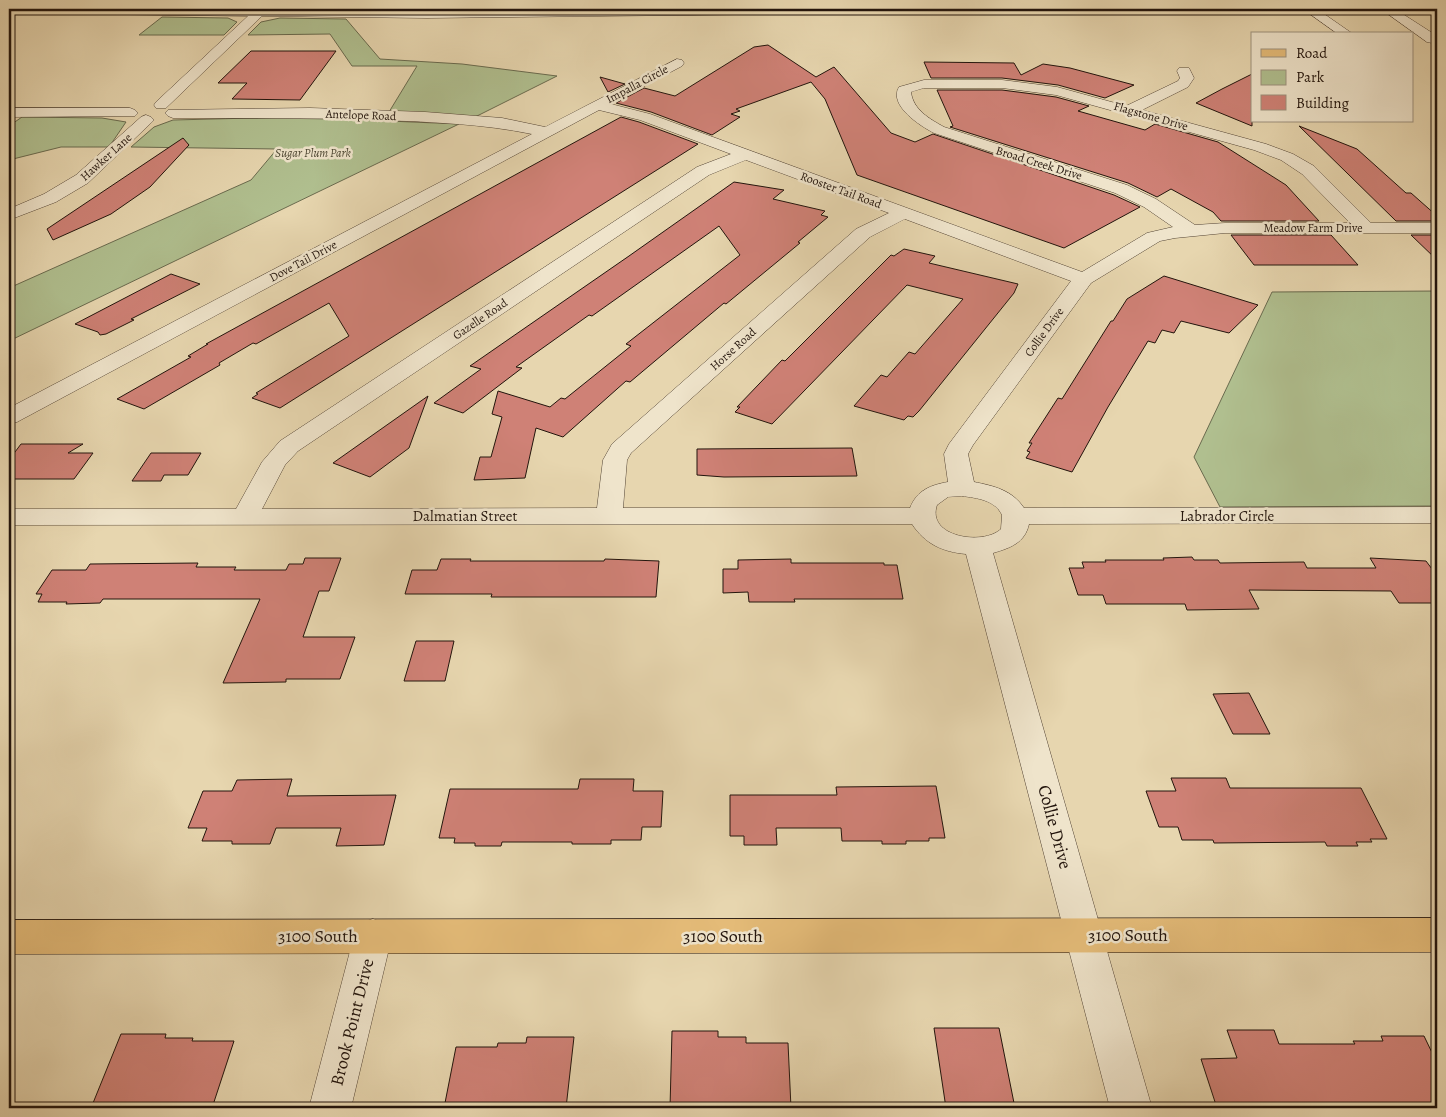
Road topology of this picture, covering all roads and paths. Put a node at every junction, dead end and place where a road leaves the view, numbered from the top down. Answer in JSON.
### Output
{"nodes":[{"id":1,"x":9,"y":9,"type":"edge"},
{"id":2,"x":39,"y":9,"type":"edge"},
{"id":3,"x":841,"y":9,"type":"edge"},
{"id":4,"x":866,"y":9,"type":"edge"},
{"id":5,"x":1309,"y":9,"type":"edge"},
{"id":6,"x":650,"y":10,"type":"edge"},
{"id":7,"x":214,"y":11,"type":"edge"},
{"id":8,"x":428,"y":11,"type":"edge"},
{"id":9,"x":505,"y":11,"type":"edge"},
{"id":10,"x":1382,"y":11,"type":"edge"},
{"id":11,"x":258,"y":13,"type":"junction"},
{"id":12,"x":1344,"y":32,"type":"edge"},
{"id":13,"x":1406,"y":32,"type":"edge"},
{"id":14,"x":1432,"y":39,"type":"dead end"},
{"id":15,"x":677,"y":63,"type":"dead end"},
{"id":16,"x":1184,"y":71,"type":"dead end"},
{"id":17,"x":907,"y":88,"type":"joint"},
{"id":18,"x":597,"y":105,"type":"junction"},
{"id":19,"x":167,"y":109,"type":"junction"},
{"id":20,"x":1129,"y":110,"type":"junction"},
{"id":21,"x":9,"y":113,"type":"edge"},
{"id":22,"x":130,"y":113,"type":"junction"},
{"id":23,"x":146,"y":120,"type":"junction"},
{"id":24,"x":547,"y":132,"type":"junction"},
{"id":25,"x":746,"y":154,"type":"junction"},
{"id":26,"x":904,"y":213,"type":"junction"},
{"id":27,"x":9,"y":215,"type":"edge"},
{"id":28,"x":1366,"y":228,"type":"junction"},
{"id":29,"x":1437,"y":228,"type":"edge"},
{"id":30,"x":1190,"y":230,"type":"junction"},
{"id":31,"x":1084,"y":279,"type":"junction"},
{"id":32,"x":9,"y":417,"type":"edge"},
{"id":33,"x":962,"y":488,"type":"junction"},
{"id":34,"x":1437,"y":515,"type":"edge"},
{"id":35,"x":245,"y":516,"type":"junction"},
{"id":36,"x":609,"y":516,"type":"junction"},
{"id":37,"x":921,"y":516,"type":"junction"},
{"id":38,"x":1016,"y":516,"type":"junction"},
{"id":39,"x":9,"y":517,"type":"edge"},
{"id":40,"x":978,"y":546,"type":"junction"},
{"id":41,"x":1084,"y":935,"type":"junction"},
{"id":42,"x":1437,"y":935,"type":"edge"},
{"id":43,"x":374,"y":936,"type":"junction"},
{"id":44,"x":9,"y":937,"type":"edge"},
{"id":45,"x":330,"y":1108,"type":"edge"},
{"id":46,"x":1131,"y":1108,"type":"edge"}],
"edges":[{"from":1,"to":2,"type":"street"},
{"from":2,"to":7,"type":"street"},
{"from":3,"to":4,"type":"street"},
{"from":3,"to":6,"type":"street"},
{"from":5,"to":12,"type":"street"},
{"from":6,"to":9,"type":"street"},
{"from":7,"to":11,"type":"street"},
{"from":8,"to":9,"type":"street"},
{"from":8,"to":11,"type":"street"},
{"from":10,"to":13,"type":"street"},
{"from":10,"to":14,"type":"street"},
{"from":11,"to":19,"type":"street"},
{"from":15,"to":18,"type":"street","name":"Impalla Circle"},
{"from":16,"to":20,"type":"street"},
{"from":17,"to":20,"type":"street","name":"Flagstone Drive"},
{"from":17,"to":30,"type":"street","name":"Broad Creek Drive"},
{"from":18,"to":24,"type":"street","name":"Dove Tail Drive"},
{"from":18,"to":25,"type":"street","name":"Rooster Tail Road"},
{"from":19,"to":22,"type":"street"},
{"from":19,"to":23,"type":"street"},
{"from":19,"to":24,"type":"street","name":"Antelope Road"},
{"from":20,"to":28,"type":"street","name":"Flagstone Drive"},
{"from":21,"to":22,"type":"street"},
{"from":22,"to":23,"type":"street"},
{"from":23,"to":27,"type":"street","name":"Hawker Lane"},
{"from":24,"to":32,"type":"street","name":"Dove Tail Drive"},
{"from":25,"to":26,"type":"street","name":"Rooster Tail Road"},
{"from":25,"to":35,"type":"street","name":"Gazelle Road"},
{"from":26,"to":31,"type":"street","name":"Rooster Tail Road"},
{"from":26,"to":36,"type":"street","name":"Horse Road"},
{"from":28,"to":29,"type":"street","name":"Meadow Farm Drive"},
{"from":28,"to":30,"type":"street","name":"Meadow Farm Drive"},
{"from":30,"to":31,"type":"street","name":"Collie Drive"},
{"from":31,"to":33,"type":"street","name":"Collie Drive"},
{"from":33,"to":37,"type":"street"},
{"from":33,"to":38,"type":"street"},
{"from":34,"to":38,"type":"street","name":"Labrador Circle"},
{"from":35,"to":36,"type":"street","name":"Dalmatian Street"},
{"from":35,"to":39,"type":"street","name":"Dalmatian Street"},
{"from":36,"to":37,"type":"street","name":"Dalmatian Street"},
{"from":37,"to":40,"type":"street"},
{"from":38,"to":40,"type":"street"},
{"from":40,"to":41,"type":"street","name":"Collie Drive"},
{"from":41,"to":42,"type":"main road","name":"3100 South"},
{"from":41,"to":43,"type":"main road","name":"3100 South"},
{"from":41,"to":46,"type":"street","name":"Collie Drive"},
{"from":43,"to":44,"type":"main road","name":"3100 South"},
{"from":43,"to":45,"type":"street","name":"Brook Point Drive"}]}
